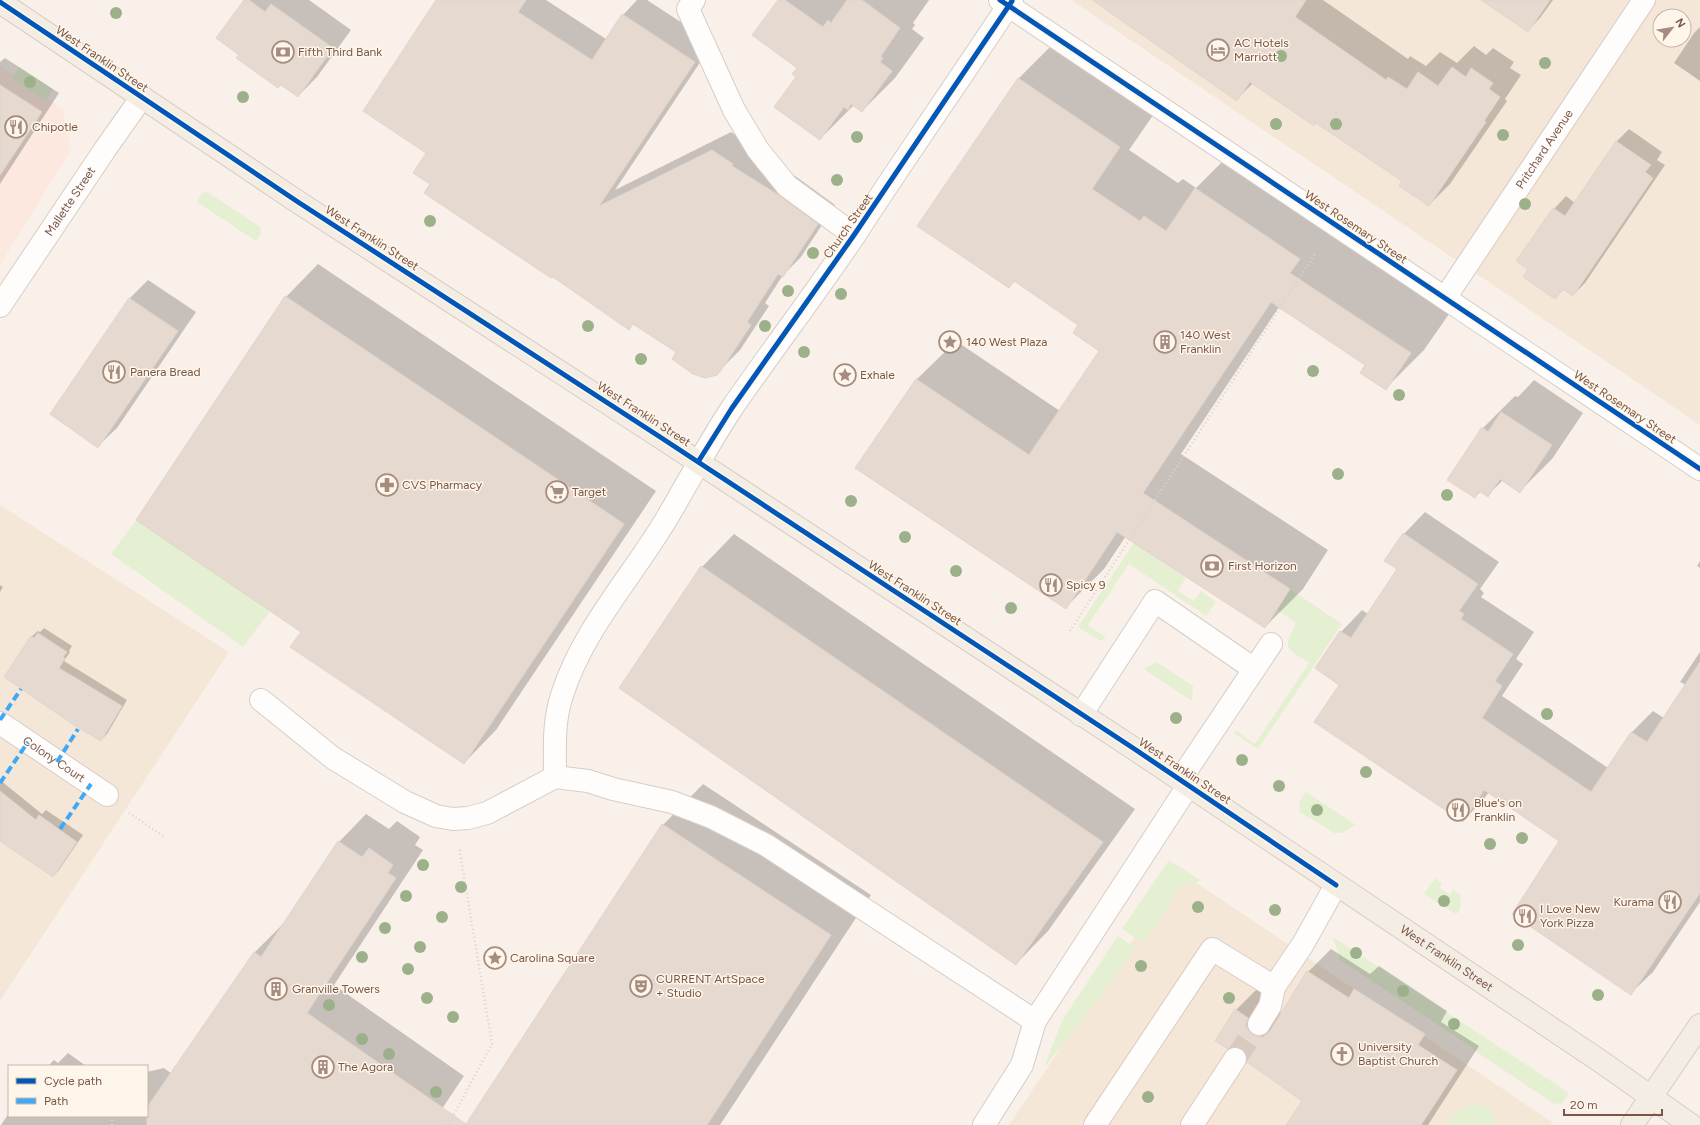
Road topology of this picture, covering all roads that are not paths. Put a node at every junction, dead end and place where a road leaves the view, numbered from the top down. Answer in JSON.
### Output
{"nodes":[{"id":1,"x":694,"y":0,"type":"edge"},
{"id":2,"x":1644,"y":0,"type":"edge"},
{"id":3,"x":0,"y":2,"type":"edge"},
{"id":4,"x":1007,"y":2,"type":"edge"},
{"id":5,"x":142,"y":98,"type":"junction"},
{"id":6,"x":854,"y":235,"type":"junction"},
{"id":7,"x":1445,"y":298,"type":"junction"},
{"id":8,"x":0,"y":306,"type":"edge"},
{"id":9,"x":698,"y":462,"type":"junction"},
{"id":10,"x":1700,"y":469,"type":"edge"},
{"id":11,"x":1271,"y":644,"type":"dead end"},
{"id":12,"x":1254,"y":669,"type":"junction"},
{"id":13,"x":261,"y":700,"type":"dead end"},
{"id":14,"x":1081,"y":715,"type":"junction"},
{"id":15,"x":0,"y":724,"type":"edge"},
{"id":16,"x":555,"y":777,"type":"junction"},
{"id":17,"x":1184,"y":783,"type":"junction"},
{"id":18,"x":106,"y":795,"type":"road end"},
{"id":19,"x":1336,"y":885,"type":"junction"},
{"id":20,"x":1274,"y":987,"type":"junction"},
{"id":21,"x":1034,"y":1021,"type":"junction"},
{"id":22,"x":1259,"y":1024,"type":"tunnel mouth"},
{"id":23,"x":1700,"y":1025,"type":"edge"},
{"id":24,"x":1235,"y":1059,"type":"tunnel mouth"},
{"id":25,"x":1651,"y":1096,"type":"junction"},
{"id":26,"x":984,"y":1125,"type":"edge"},
{"id":27,"x":1095,"y":1125,"type":"edge"},
{"id":28,"x":1192,"y":1125,"type":"edge"},
{"id":29,"x":1632,"y":1125,"type":"edge"},
{"id":30,"x":1691,"y":1125,"type":"edge"}],
"edges":[{"from":1,"to":6,"type":"street"},
{"from":2,"to":7,"type":"street","name":"Pritchard Avenue"},
{"from":3,"to":5,"type":"main road","name":"West Franklin Street"},
{"from":4,"to":6,"type":"street","name":"Church Street"},
{"from":4,"to":7,"type":"street","name":"West Rosemary Street"},
{"from":5,"to":8,"type":"street","name":"Mallette Street"},
{"from":5,"to":9,"type":"main road","name":"West Franklin Street"},
{"from":6,"to":9,"type":"street","name":"Church Street"},
{"from":7,"to":10,"type":"street","name":"West Rosemary Street"},
{"from":9,"to":14,"type":"main road","name":"West Franklin Street"},
{"from":9,"to":16,"type":"street","name":"Church Street"},
{"from":11,"to":12,"type":"street"},
{"from":12,"to":14,"type":"street"},
{"from":12,"to":17,"type":"street"},
{"from":13,"to":16,"type":"street"},
{"from":14,"to":17,"type":"main road","name":"West Franklin Street"},
{"from":15,"to":18,"type":"street","name":"Colony Court"},
{"from":16,"to":21,"type":"street"},
{"from":17,"to":19,"type":"main road","name":"West Franklin Street"},
{"from":17,"to":21,"type":"street"},
{"from":19,"to":20,"type":"street"},
{"from":19,"to":25,"type":"main road","name":"West Franklin Street"},
{"from":20,"to":22,"type":"street"},
{"from":20,"to":27,"type":"street"},
{"from":21,"to":26,"type":"street"},
{"from":23,"to":25,"type":"main road"},
{"from":24,"to":28,"type":"street"},
{"from":25,"to":29,"type":"main road"},
{"from":25,"to":30,"type":"main road","name":"West Franklin Street"}]}
